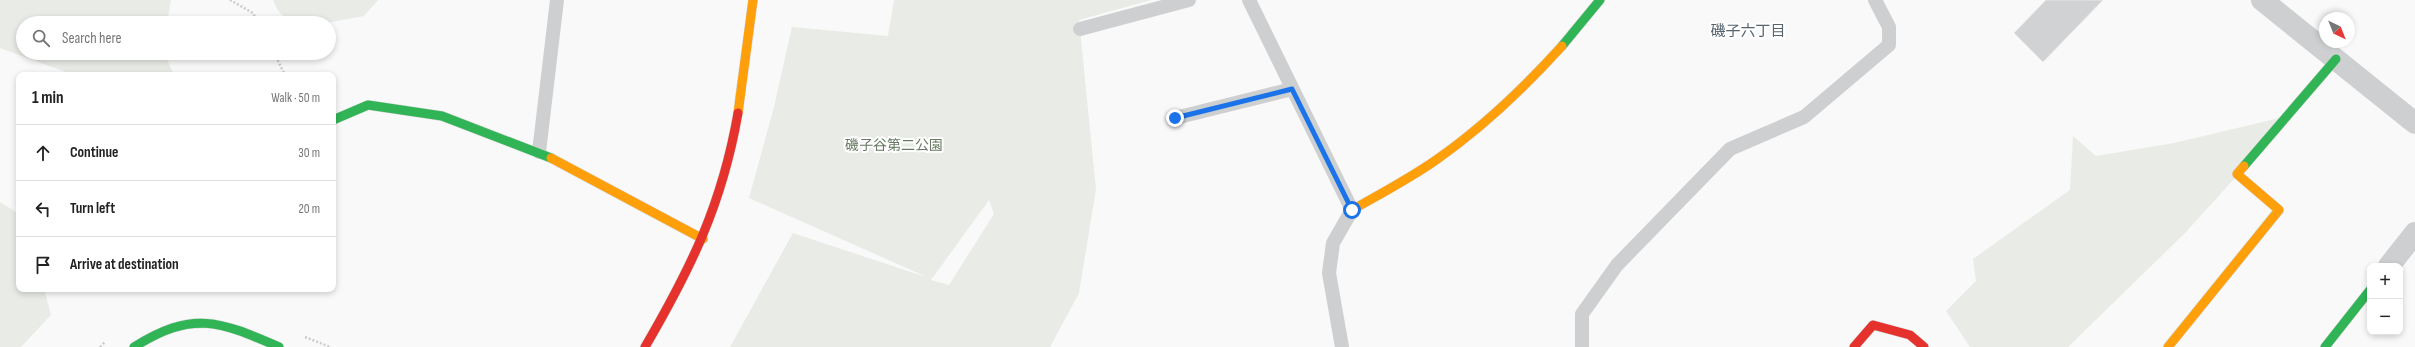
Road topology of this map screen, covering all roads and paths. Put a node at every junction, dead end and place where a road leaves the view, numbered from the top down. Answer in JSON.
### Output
{"nodes":[{"id":1,"x":230,"y":0,"type":"edge"},
{"id":2,"x":557,"y":0,"type":"edge"},
{"id":3,"x":753,"y":0,"type":"edge"},
{"id":4,"x":1189,"y":0,"type":"edge"},
{"id":5,"x":1250,"y":0,"type":"edge"},
{"id":6,"x":1600,"y":0,"type":"edge"},
{"id":7,"x":1875,"y":0,"type":"edge"},
{"id":8,"x":2262,"y":0,"type":"edge"},
{"id":9,"x":255,"y":16,"type":"edge"},
{"id":10,"x":1080,"y":29,"type":"dead end"},
{"id":11,"x":2336,"y":59,"type":"junction"},
{"id":12,"x":278,"y":60,"type":"edge"},
{"id":13,"x":284,"y":72,"type":"edge"},
{"id":14,"x":1292,"y":89,"type":"junction"},
{"id":15,"x":1175,"y":118,"type":"dead end"},
{"id":16,"x":336,"y":119,"type":"edge"},
{"id":17,"x":2415,"y":122,"type":"edge"},
{"id":18,"x":539,"y":152,"type":"junction"},
{"id":19,"x":1352,"y":210,"type":"junction"},
{"id":20,"x":2415,"y":233,"type":"edge"},
{"id":21,"x":703,"y":239,"type":"junction"},
{"id":22,"x":2391,"y":263,"type":"edge"},
{"id":23,"x":2367,"y":294,"type":"edge"},
{"id":24,"x":2327,"y":346,"type":"edge"},
{"id":25,"x":134,"y":347,"type":"edge"},
{"id":26,"x":279,"y":347,"type":"edge"},
{"id":27,"x":645,"y":347,"type":"edge"},
{"id":28,"x":1342,"y":347,"type":"edge"},
{"id":29,"x":1582,"y":347,"type":"edge"},
{"id":30,"x":1854,"y":347,"type":"edge"},
{"id":31,"x":1924,"y":347,"type":"edge"},
{"id":32,"x":2168,"y":347,"type":"edge"}],
"edges":[{"from":1,"to":9,"type":"path"},
{"from":2,"to":18,"type":"lane"},
{"from":3,"to":21,"type":"street"},
{"from":4,"to":10,"type":"lane"},
{"from":5,"to":14,"type":"lane"},
{"from":6,"to":19,"type":"street"},
{"from":7,"to":29,"type":"lane"},
{"from":8,"to":11,"type":"street"},
{"from":11,"to":17,"type":"street"},
{"from":11,"to":32,"type":"street"},
{"from":12,"to":13,"type":"path"},
{"from":14,"to":15,"type":"lane"},
{"from":14,"to":19,"type":"lane"},
{"from":16,"to":18,"type":"street"},
{"from":18,"to":21,"type":"street"},
{"from":19,"to":28,"type":"lane"},
{"from":20,"to":22,"type":"street"},
{"from":21,"to":27,"type":"street"},
{"from":23,"to":24,"type":"street"},
{"from":25,"to":26,"type":"street"},
{"from":30,"to":31,"type":"street"}]}
